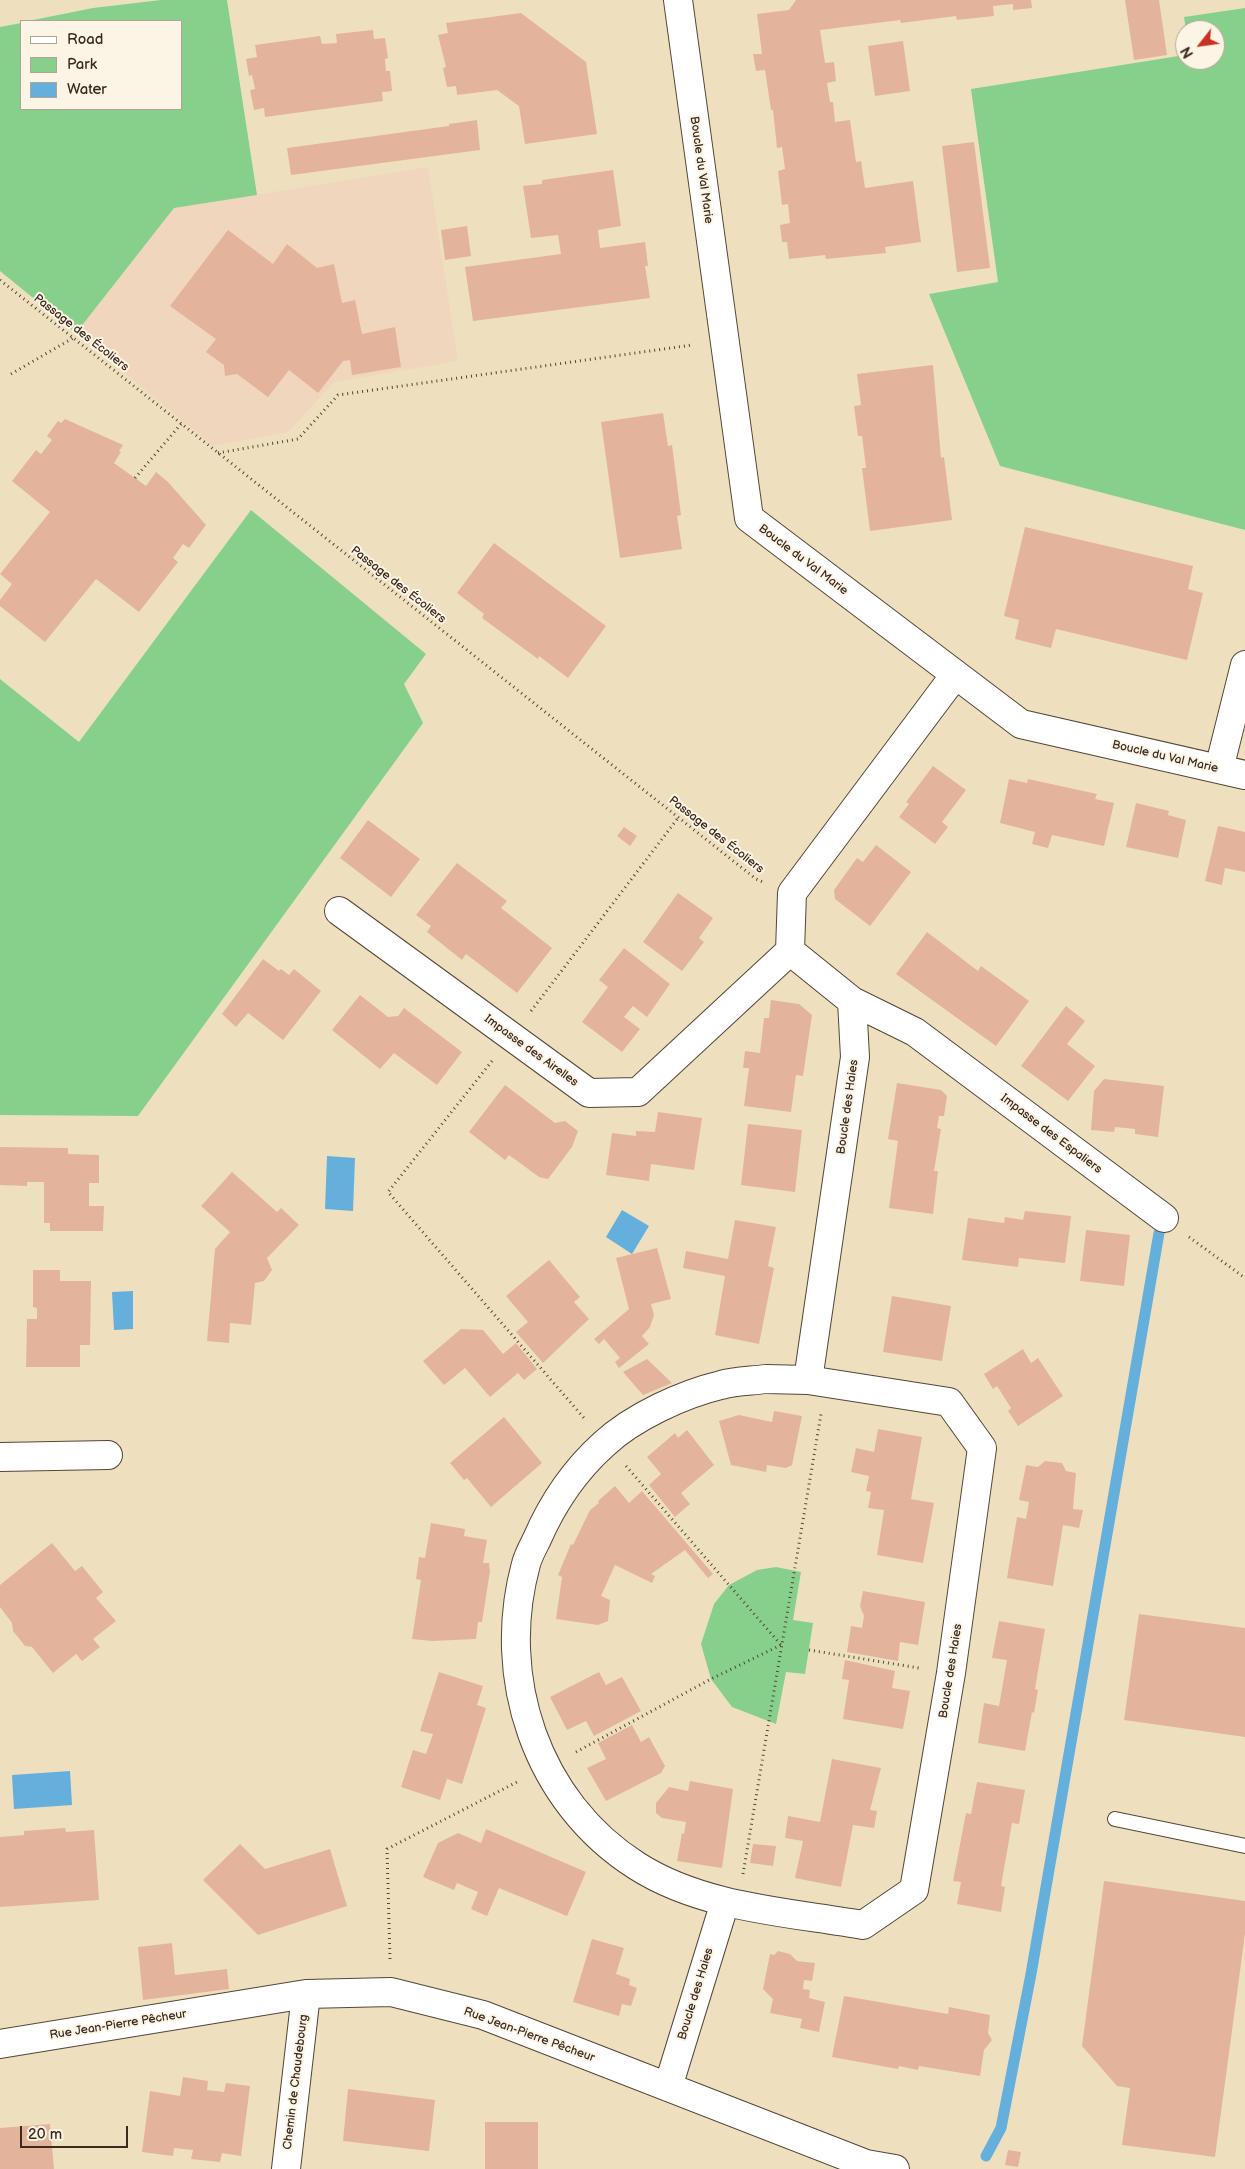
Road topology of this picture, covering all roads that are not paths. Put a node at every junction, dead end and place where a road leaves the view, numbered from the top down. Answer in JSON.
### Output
{"nodes":[{"id":1,"x":678,"y":0,"type":"edge"},
{"id":2,"x":1245,"y":664,"type":"edge"},
{"id":3,"x":955,"y":675,"type":"junction"},
{"id":4,"x":1219,"y":769,"type":"junction"},
{"id":5,"x":1245,"y":775,"type":"edge"},
{"id":6,"x":339,"y":911,"type":"dead end"},
{"id":7,"x":790,"y":951,"type":"junction"},
{"id":8,"x":852,"y":1001,"type":"junction"},
{"id":9,"x":1164,"y":1218,"type":"road end"},
{"id":10,"x":817,"y":1382,"type":"junction"},
{"id":11,"x":108,"y":1455,"type":"dead end"},
{"id":12,"x":0,"y":1457,"type":"edge"},
{"id":13,"x":1115,"y":1820,"type":"dead end"},
{"id":14,"x":1245,"y":1846,"type":"edge"},
{"id":15,"x":731,"y":1903,"type":"junction"},
{"id":16,"x":306,"y":1994,"type":"junction"},
{"id":17,"x":0,"y":2044,"type":"edge"},
{"id":18,"x":668,"y":2087,"type":"junction"},
{"id":19,"x":286,"y":2169,"type":"edge"},
{"id":20,"x":895,"y":2169,"type":"edge"}],
"edges":[{"from":1,"to":3,"type":"street","name":"Boucle du Val Marie"},
{"from":2,"to":4,"type":"street"},
{"from":3,"to":4,"type":"street","name":"Boucle du Val Marie"},
{"from":3,"to":7,"type":"street"},
{"from":4,"to":5,"type":"street","name":"Boucle du Val Marie"},
{"from":6,"to":7,"type":"street","name":"Impasse des Airelles"},
{"from":7,"to":8,"type":"street"},
{"from":8,"to":9,"type":"street","name":"Impasse des Espaliers"},
{"from":8,"to":10,"type":"street","name":"Boucle des Haies"},
{"from":10,"to":15,"type":"street","name":"Boucle des Haies"},
{"from":10,"to":15,"type":"street","name":"Boucle des Haies"},
{"from":11,"to":12,"type":"street"},
{"from":13,"to":14,"type":"lane"},
{"from":15,"to":18,"type":"street","name":"Boucle des Haies"},
{"from":16,"to":17,"type":"street","name":"Rue Jean-Pierre Pêcheur"},
{"from":16,"to":18,"type":"street","name":"Rue Jean-Pierre Pêcheur"},
{"from":16,"to":19,"type":"street","name":"Chemin de Chaudebourg"},
{"from":18,"to":20,"type":"street","name":"Rue Jean-Pierre Pêcheur"}]}
